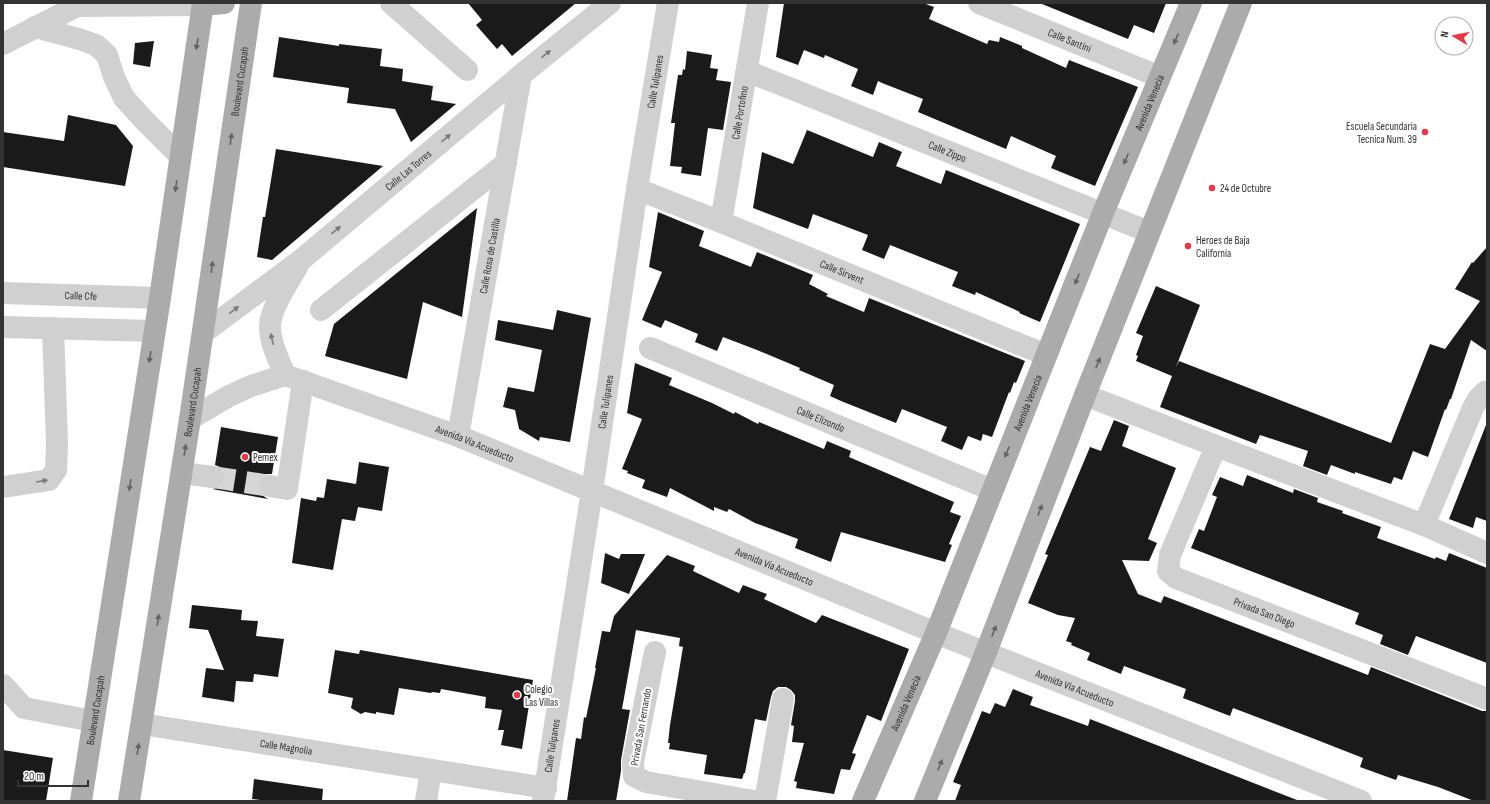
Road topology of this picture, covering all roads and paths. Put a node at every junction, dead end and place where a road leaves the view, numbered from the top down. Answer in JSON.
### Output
{"nodes":[{"id":1,"x":251,"y":3,"type":"edge"},
{"id":2,"x":392,"y":3,"type":"edge"},
{"id":3,"x":610,"y":3,"type":"edge"},
{"id":4,"x":668,"y":3,"type":"edge"},
{"id":5,"x":758,"y":3,"type":"edge"},
{"id":6,"x":979,"y":3,"type":"edge"},
{"id":7,"x":1191,"y":3,"type":"edge"},
{"id":8,"x":1242,"y":3,"type":"edge"},
{"id":9,"x":210,"y":4,"type":"edge"},
{"id":10,"x":80,"y":5,"type":"edge"},
{"id":11,"x":35,"y":27,"type":"junction"},
{"id":12,"x":3,"y":44,"type":"edge"},
{"id":13,"x":467,"y":70,"type":"dead end"},
{"id":14,"x":746,"y":71,"type":"junction"},
{"id":15,"x":521,"y":75,"type":"junction"},
{"id":16,"x":1160,"y":77,"type":"junction"},
{"id":17,"x":180,"y":156,"type":"junction"},
{"id":18,"x":506,"y":163,"type":"junction"},
{"id":19,"x":637,"y":189,"type":"junction"},
{"id":20,"x":1103,"y":214,"type":"junction"},
{"id":21,"x":721,"y":222,"type":"junction"},
{"id":22,"x":1149,"y":232,"type":"junction"},
{"id":23,"x":301,"y":260,"type":"junction"},
{"id":24,"x":3,"y":293,"type":"edge"},
{"id":25,"x":93,"y":296,"type":"junction"},
{"id":26,"x":160,"y":298,"type":"junction"},
{"id":27,"x":321,"y":310,"type":"dead end"},
{"id":28,"x":3,"y":327,"type":"edge"},
{"id":29,"x":53,"y":328,"type":"junction"},
{"id":30,"x":92,"y":330,"type":"junction"},
{"id":31,"x":154,"y":331,"type":"junction"},
{"id":32,"x":202,"y":334,"type":"junction"},
{"id":33,"x":650,"y":348,"type":"dead end"},
{"id":34,"x":1046,"y":355,"type":"junction"},
{"id":35,"x":294,"y":378,"type":"junction"},
{"id":36,"x":1487,"y":393,"type":"edge"},
{"id":37,"x":1085,"y":395,"type":"junction"},
{"id":38,"x":190,"y":419,"type":"junction"},
{"id":39,"x":458,"y":436,"type":"junction"},
{"id":40,"x":1216,"y":446,"type":"junction"},
{"id":41,"x":182,"y":473,"type":"junction"},
{"id":42,"x":213,"y":477,"type":"tunnel mouth"},
{"id":43,"x":3,"y":486,"type":"edge"},
{"id":44,"x":270,"y":486,"type":"tunnel mouth"},
{"id":45,"x":992,"y":490,"type":"junction"},
{"id":46,"x":592,"y":491,"type":"junction"},
{"id":47,"x":1424,"y":525,"type":"junction"},
{"id":48,"x":1487,"y":552,"type":"edge"},
{"id":49,"x":936,"y":633,"type":"junction"},
{"id":50,"x":655,"y":652,"type":"dead end"},
{"id":51,"x":986,"y":652,"type":"junction"},
{"id":52,"x":3,"y":685,"type":"edge"},
{"id":53,"x":783,"y":699,"type":"dead end"},
{"id":54,"x":1487,"y":699,"type":"edge"},
{"id":55,"x":93,"y":721,"type":"junction"},
{"id":56,"x":142,"y":724,"type":"junction"},
{"id":57,"x":430,"y":770,"type":"junction"},
{"id":58,"x":544,"y":794,"type":"edge"},
{"id":59,"x":81,"y":801,"type":"edge"},
{"id":60,"x":129,"y":801,"type":"edge"},
{"id":61,"x":426,"y":801,"type":"edge"},
{"id":62,"x":754,"y":801,"type":"edge"},
{"id":63,"x":765,"y":801,"type":"edge"},
{"id":64,"x":863,"y":801,"type":"edge"},
{"id":65,"x":925,"y":801,"type":"edge"},
{"id":66,"x":1361,"y":801,"type":"edge"}],
"edges":[{"from":32,"to":1,"type":"main road","name":"Boulevard Cucapah","one_way":true},
{"from":2,"to":13,"type":"street"},
{"from":15,"to":3,"type":"street","name":"Calle Las Torres","one_way":true},
{"from":4,"to":19,"type":"street","name":"Calle Tulipanes"},
{"from":5,"to":14,"type":"street","name":"Calle Portofino"},
{"from":6,"to":16,"type":"street","name":"Calle Santini"},
{"from":7,"to":16,"type":"main road","name":"Avenida Venecia","one_way":true},
{"from":8,"to":22,"type":"main road"},
{"from":9,"to":10,"type":"street"},
{"from":9,"to":17,"type":"main road","name":"Boulevard Cucapah","one_way":true},
{"from":10,"to":11,"type":"street"},
{"from":11,"to":12,"type":"street"},
{"from":11,"to":17,"type":"street"},
{"from":14,"to":20,"type":"street","name":"Calle Zippo"},
{"from":14,"to":21,"type":"street","name":"Calle Portofino"},
{"from":15,"to":18,"type":"street","name":"Calle Rosa de Castilla"},
{"from":23,"to":15,"type":"street","name":"Calle Las Torres","one_way":true},
{"from":16,"to":20,"type":"main road","name":"Avenida Venecia","one_way":true},
{"from":17,"to":26,"type":"main road","name":"Boulevard Cucapah","one_way":true},
{"from":18,"to":27,"type":"street"},
{"from":18,"to":39,"type":"street","name":"Calle Rosa de Castilla"},
{"from":19,"to":21,"type":"street","name":"Calle Sirvent"},
{"from":19,"to":46,"type":"street","name":"Calle Tulipanes"},
{"from":20,"to":22,"type":"street","name":"Calle Zippo"},
{"from":20,"to":34,"type":"main road","name":"Avenida Venecia","one_way":true},
{"from":21,"to":34,"type":"street","name":"Calle Sirvent"},
{"from":37,"to":22,"type":"main road","one_way":true},
{"from":32,"to":23,"type":"street","name":"Calle Las Torres","one_way":true},
{"from":35,"to":23,"type":"street","one_way":true},
{"from":24,"to":25,"type":"street","name":"Calle Cfe"},
{"from":25,"to":26,"type":"street","name":"Calle Cfe"},
{"from":25,"to":30,"type":"street"},
{"from":26,"to":31,"type":"main road","name":"Boulevard Cucapah"},
{"from":28,"to":29,"type":"street"},
{"from":29,"to":30,"type":"street"},
{"from":43,"to":29,"type":"street","one_way":true},
{"from":30,"to":31,"type":"street"},
{"from":31,"to":55,"type":"main road","name":"Boulevard Cucapah","one_way":true},
{"from":32,"to":38,"type":"main road","name":"Boulevard Cucapah"},
{"from":33,"to":45,"type":"street","name":"Calle Elizondo"},
{"from":34,"to":45,"type":"main road","name":"Avenida Venecia","one_way":true},
{"from":35,"to":38,"type":"street"},
{"from":35,"to":39,"type":"street","name":"Avenida Vía Acueducto"},
{"from":35,"to":44,"type":"street"},
{"from":36,"to":47,"type":"street"},
{"from":37,"to":40,"type":"street"},
{"from":51,"to":37,"type":"main road","one_way":true},
{"from":41,"to":38,"type":"main road","name":"Boulevard Cucapah","one_way":true},
{"from":39,"to":46,"type":"street","name":"Avenida Vía Acueducto"},
{"from":40,"to":47,"type":"street"},
{"from":40,"to":54,"type":"street","name":"Privada San Diego"},
{"from":41,"to":42,"type":"street"},
{"from":56,"to":41,"type":"main road","name":"Boulevard Cucapah","one_way":true},
{"from":45,"to":49,"type":"main road","name":"Avenida Venecia"},
{"from":46,"to":49,"type":"street","name":"Avenida Vía Acueducto"},
{"from":46,"to":58,"type":"street","name":"Calle Tulipanes"},
{"from":47,"to":48,"type":"street"},
{"from":49,"to":51,"type":"street","name":"Avenida Vía Acueducto"},
{"from":49,"to":64,"type":"main road","name":"Avenida Venecia"},
{"from":50,"to":62,"type":"street","name":"Privada San Fernando"},
{"from":65,"to":51,"type":"main road","one_way":true},
{"from":51,"to":66,"type":"street","name":"Avenida Vía Acueducto"},
{"from":52,"to":55,"type":"street"},
{"from":53,"to":63,"type":"street"},
{"from":55,"to":59,"type":"main road","name":"Boulevard Cucapah"},
{"from":56,"to":57,"type":"street","name":"Calle Magnolia"},
{"from":60,"to":56,"type":"main road","name":"Boulevard Cucapah","one_way":true},
{"from":57,"to":58,"type":"street","name":"Calle Magnolia"},
{"from":57,"to":61,"type":"street"}]}
